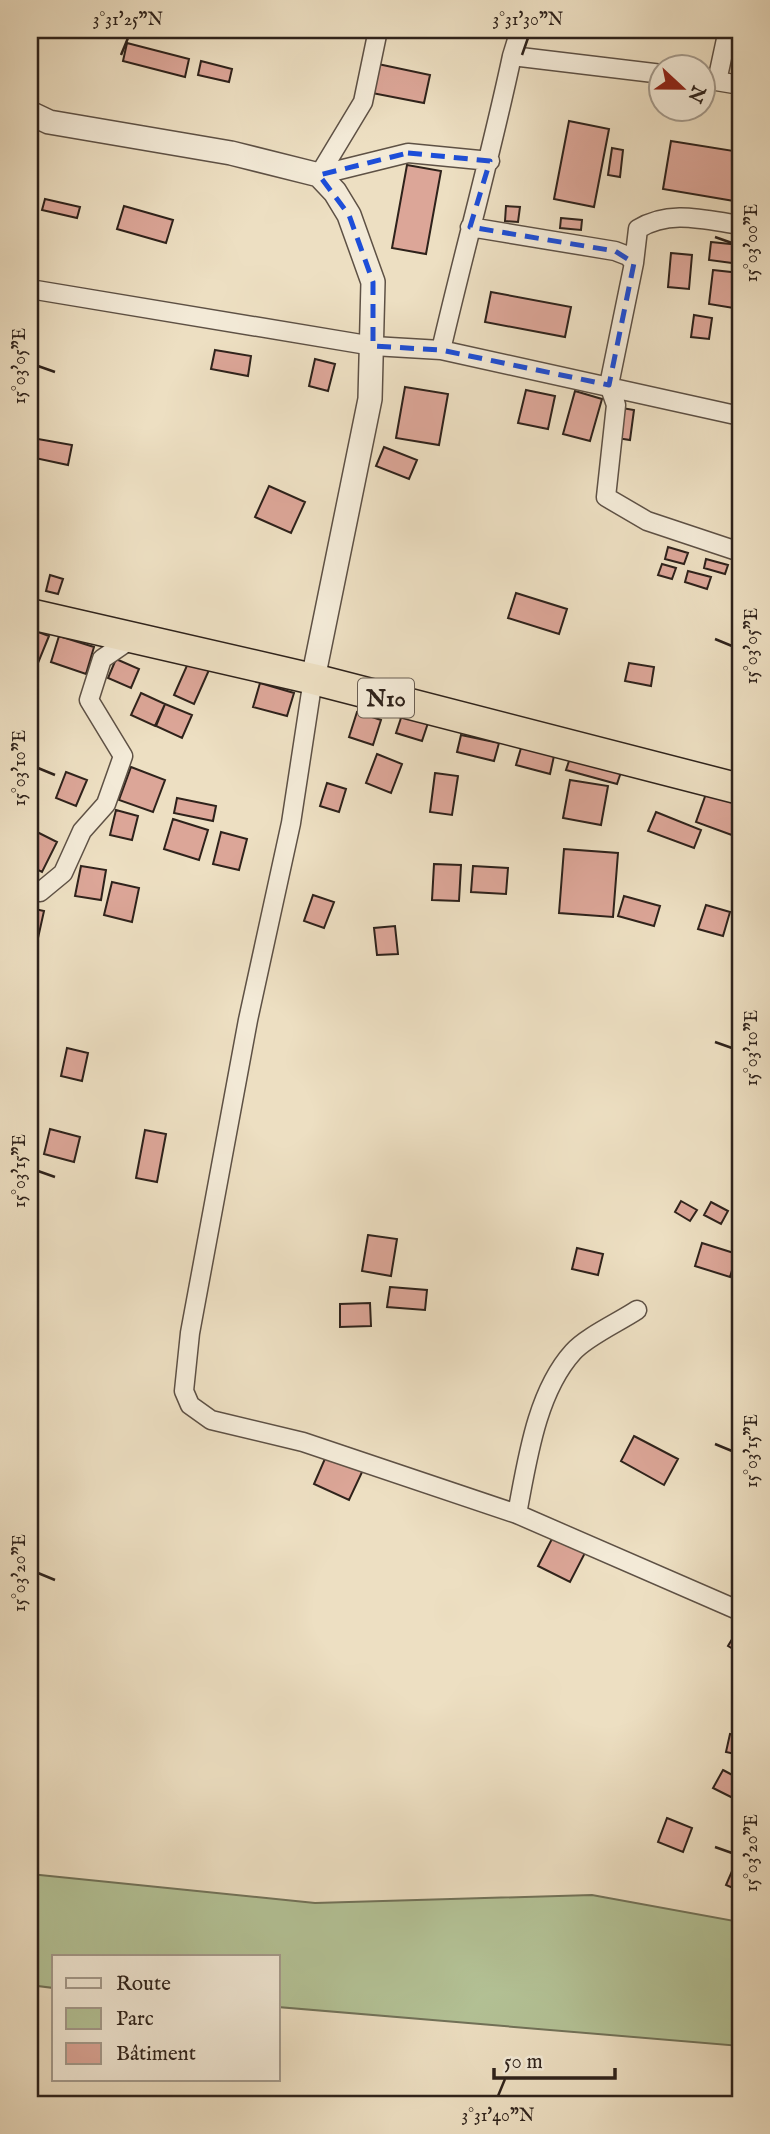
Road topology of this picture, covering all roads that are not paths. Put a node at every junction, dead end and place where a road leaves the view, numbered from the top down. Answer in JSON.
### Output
{"nodes":[{"id":1,"x":378,"y":30,"type":"edge"},
{"id":2,"x":520,"y":30,"type":"edge"},
{"id":3,"x":728,"y":30,"type":"edge"},
{"id":4,"x":512,"y":56,"type":"junction"},
{"id":5,"x":718,"y":58,"type":"edge"},
{"id":6,"x":648,"y":72,"type":"edge"},
{"id":7,"x":718,"y":81,"type":"edge"},
{"id":8,"x":740,"y":85,"type":"edge"},
{"id":9,"x":30,"y":113,"type":"edge"},
{"id":10,"x":490,"y":162,"type":"junction"},
{"id":11,"x":319,"y":175,"type":"junction"},
{"id":12,"x":740,"y":225,"type":"edge"},
{"id":13,"x":470,"y":227,"type":"junction"},
{"id":14,"x":634,"y":263,"type":"junction"},
{"id":15,"x":30,"y":289,"type":"edge"},
{"id":16,"x":373,"y":346,"type":"junction"},
{"id":17,"x":441,"y":350,"type":"junction"},
{"id":18,"x":608,"y":385,"type":"junction"},
{"id":19,"x":740,"y":416,"type":"edge"},
{"id":20,"x":740,"y":552,"type":"edge"},
{"id":21,"x":30,"y":614,"type":"edge"},
{"id":22,"x":131,"y":639,"type":"junction"},
{"id":23,"x":313,"y":680,"type":"junction"},
{"id":24,"x":740,"y":789,"type":"edge"},
{"id":25,"x":30,"y":888,"type":"edge"},
{"id":26,"x":636,"y":1310,"type":"dead end"},
{"id":27,"x":517,"y":1514,"type":"junction"},
{"id":28,"x":740,"y":1611,"type":"edge"}],
"edges":[{"from":1,"to":11,"type":"street"},
{"from":2,"to":4,"type":"street"},
{"from":3,"to":5,"type":"street"},
{"from":4,"to":6,"type":"street"},
{"from":4,"to":10,"type":"street"},
{"from":7,"to":8,"type":"street"},
{"from":9,"to":11,"type":"street"},
{"from":10,"to":11,"type":"street"},
{"from":10,"to":13,"type":"street"},
{"from":11,"to":16,"type":"street"},
{"from":12,"to":14,"type":"street"},
{"from":13,"to":14,"type":"street"},
{"from":13,"to":17,"type":"street"},
{"from":14,"to":18,"type":"street"},
{"from":15,"to":16,"type":"street"},
{"from":16,"to":17,"type":"street"},
{"from":16,"to":23,"type":"street"},
{"from":17,"to":18,"type":"street"},
{"from":18,"to":19,"type":"street"},
{"from":18,"to":20,"type":"street"},
{"from":21,"to":22,"type":"highway","number":"N10"},
{"from":22,"to":23,"type":"highway","number":"N10"},
{"from":22,"to":25,"type":"street"},
{"from":23,"to":24,"type":"highway","number":"N10"},
{"from":23,"to":27,"type":"street"},
{"from":26,"to":27,"type":"street"},
{"from":27,"to":28,"type":"street"}]}
